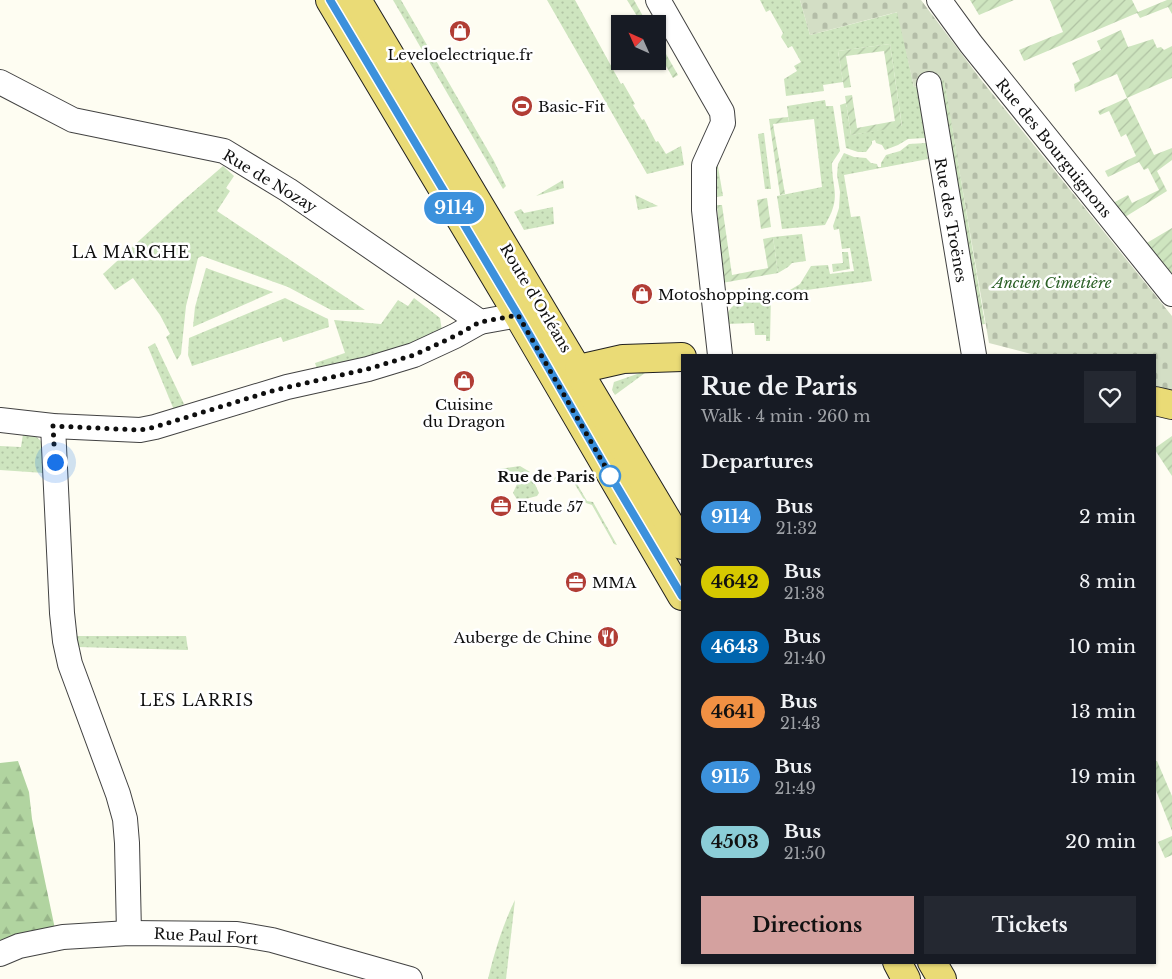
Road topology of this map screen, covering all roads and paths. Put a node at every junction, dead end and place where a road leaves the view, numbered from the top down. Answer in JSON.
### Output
{"nodes":[{"id":1,"x":330,"y":0,"type":"edge"},
{"id":2,"x":357,"y":0,"type":"edge"},
{"id":3,"x":658,"y":0,"type":"edge"},
{"id":4,"x":939,"y":0,"type":"edge"},
{"id":5,"x":0,"y":82,"type":"edge"},
{"id":6,"x":929,"y":84,"type":"dead end"},
{"id":7,"x":1172,"y":294,"type":"edge"},
{"id":8,"x":518,"y":315,"type":"junction"},
{"id":9,"x":480,"y":322,"type":"junction"},
{"id":10,"x":720,"y":354,"type":"edge"},
{"id":11,"x":974,"y":354,"type":"edge"},
{"id":12,"x":681,"y":357,"type":"edge"},
{"id":13,"x":579,"y":369,"type":"junction"},
{"id":14,"x":1156,"y":401,"type":"edge"},
{"id":15,"x":1172,"y":405,"type":"edge"},
{"id":16,"x":0,"y":420,"type":"edge"},
{"id":17,"x":53,"y":426,"type":"junction"},
{"id":18,"x":681,"y":543,"type":"edge"},
{"id":19,"x":681,"y":594,"type":"edge"},
{"id":20,"x":129,"y":932,"type":"junction"},
{"id":21,"x":0,"y":954,"type":"edge"},
{"id":22,"x":898,"y":964,"type":"edge"},
{"id":23,"x":933,"y":964,"type":"edge"},
{"id":24,"x":399,"y":978,"type":"edge"},
{"id":25,"x":906,"y":979,"type":"edge"},
{"id":26,"x":942,"y":979,"type":"edge"}],
"edges":[{"from":1,"to":8,"type":"main road","name":"Route d'Orléans"},
{"from":2,"to":13,"type":"main road","name":"Route d'Orléans"},
{"from":3,"to":10,"type":"street"},
{"from":4,"to":7,"type":"street","name":"Rue des Bourguignons"},
{"from":5,"to":9,"type":"street","name":"Rue de Nozay"},
{"from":6,"to":11,"type":"street","name":"Rue des Troënes"},
{"from":8,"to":9,"type":"street"},
{"from":8,"to":19,"type":"main road","name":"Route d'Orléans"},
{"from":9,"to":17,"type":"street"},
{"from":12,"to":13,"type":"main road"},
{"from":13,"to":18,"type":"main road","name":"Route d'Orléans"},
{"from":14,"to":15,"type":"main road"},
{"from":16,"to":17,"type":"street"},
{"from":17,"to":20,"type":"street"},
{"from":20,"to":21,"type":"street","name":"Rue Paul Fort"},
{"from":20,"to":24,"type":"street","name":"Rue Paul Fort"},
{"from":22,"to":25,"type":"main road"},
{"from":23,"to":26,"type":"main road"}]}
